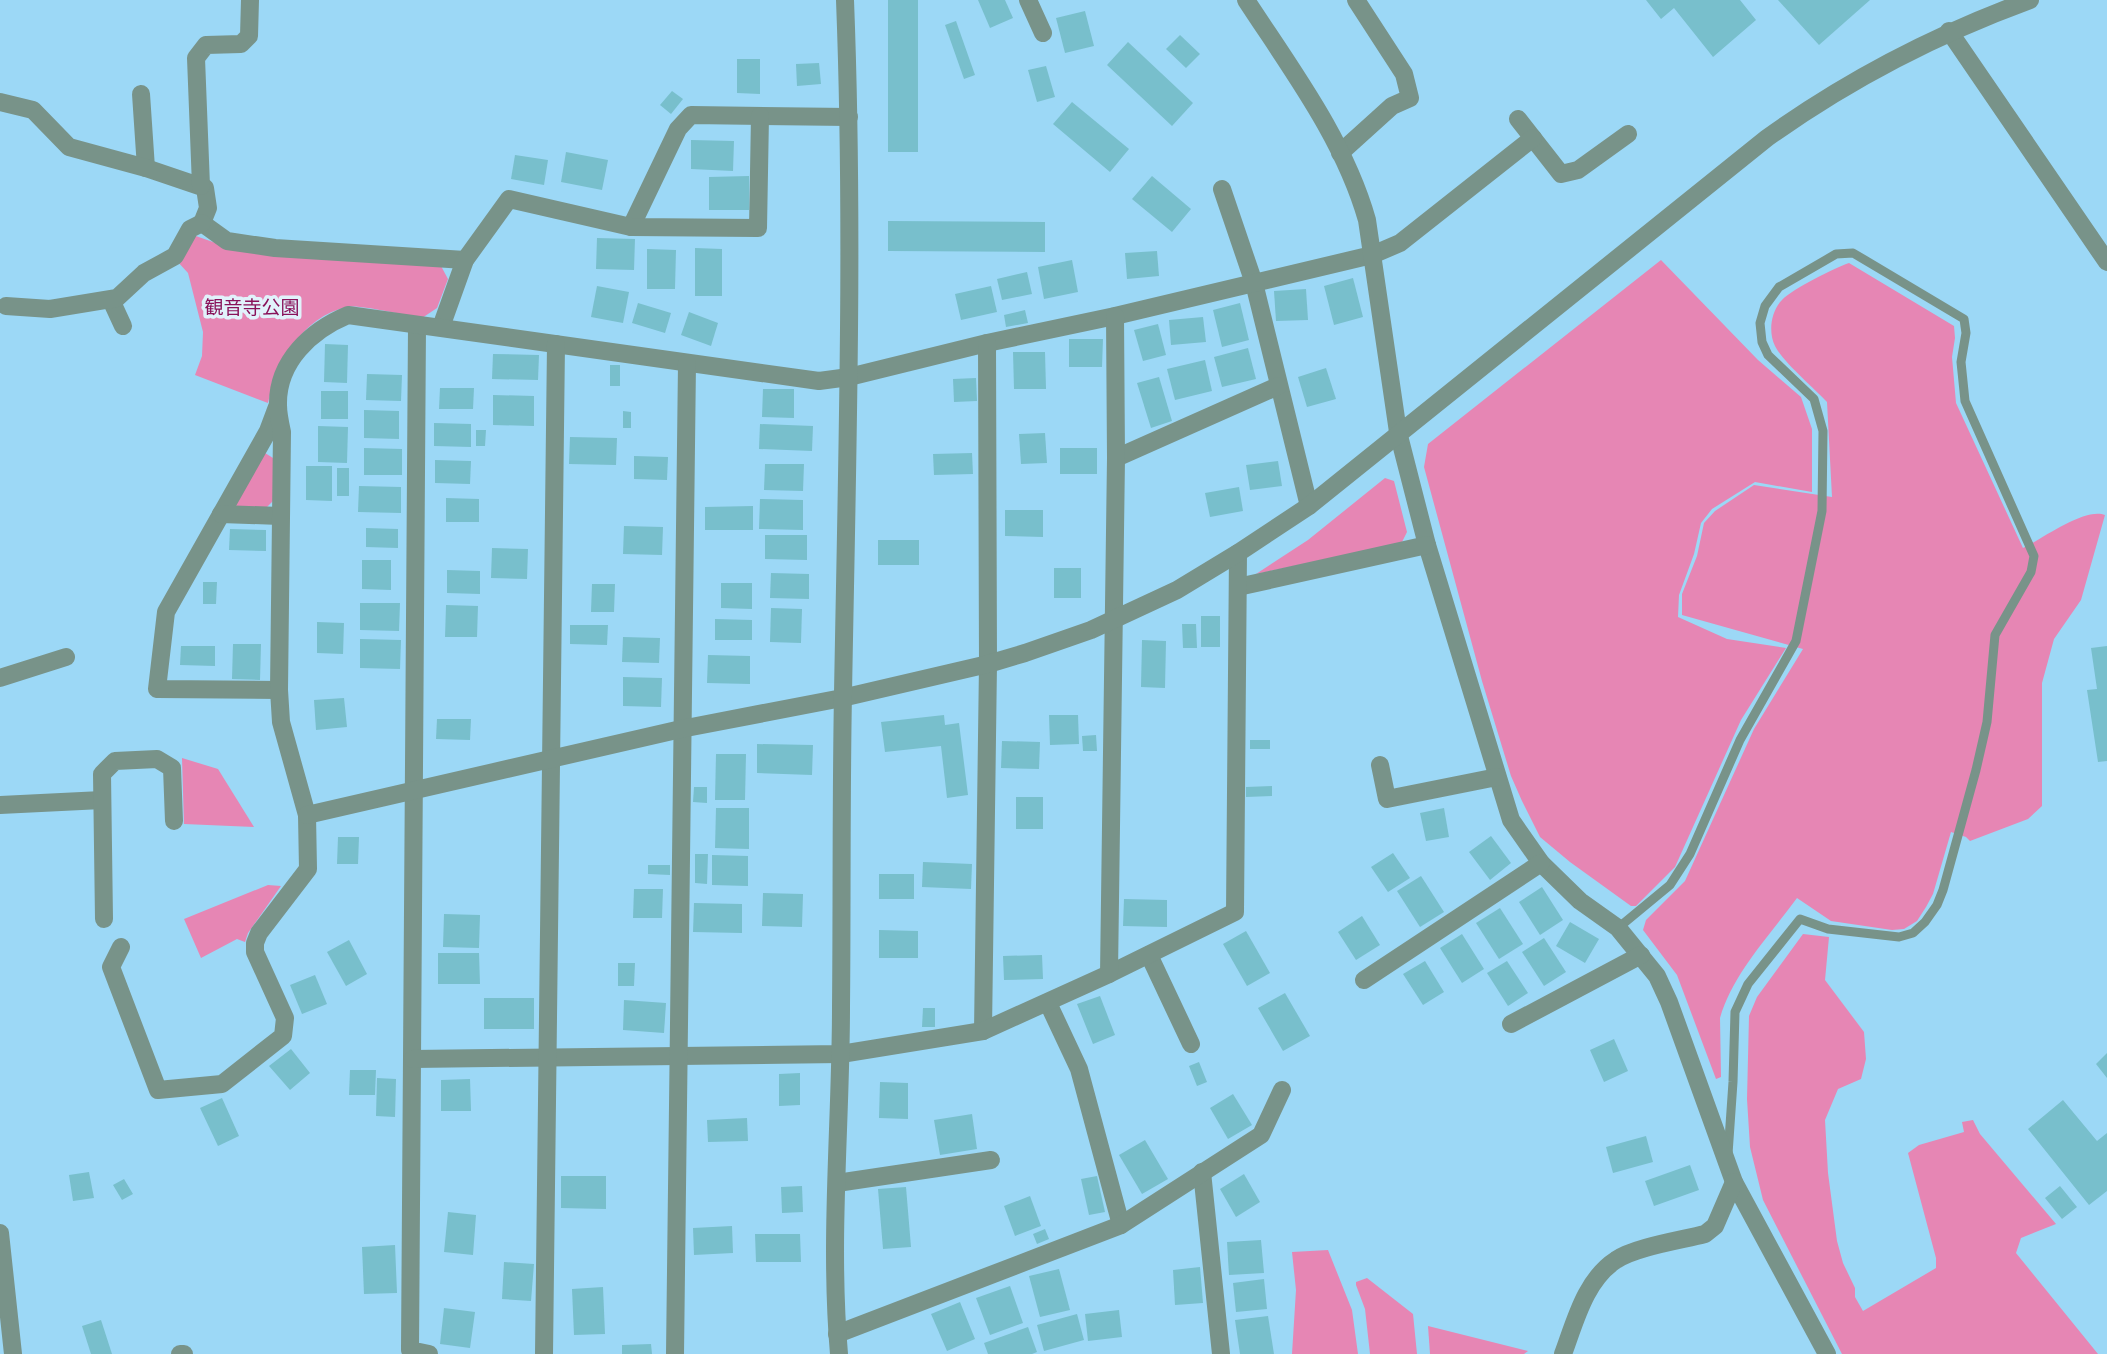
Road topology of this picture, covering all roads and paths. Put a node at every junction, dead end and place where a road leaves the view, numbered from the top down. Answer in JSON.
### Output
{"nodes":[{"id":1,"x":250,"y":0,"type":"edge"},
{"id":2,"x":845,"y":0,"type":"edge"},
{"id":3,"x":1028,"y":0,"type":"edge"},
{"id":4,"x":1246,"y":0,"type":"edge"},
{"id":5,"x":1356,"y":0,"type":"edge"},
{"id":6,"x":2030,"y":0,"type":"edge"},
{"id":7,"x":1949,"y":31,"type":"junction"},
{"id":8,"x":1043,"y":33,"type":"dead end"},
{"id":9,"x":141,"y":94,"type":"dead end"},
{"id":10,"x":0,"y":102,"type":"edge"},
{"id":11,"x":760,"y":116,"type":"junction"},
{"id":12,"x":849,"y":117,"type":"junction"},
{"id":13,"x":1518,"y":118,"type":"dead end"},
{"id":14,"x":1628,"y":134,"type":"dead end"},
{"id":15,"x":1533,"y":138,"type":"junction"},
{"id":16,"x":1340,"y":153,"type":"junction"},
{"id":17,"x":146,"y":168,"type":"junction"},
{"id":18,"x":201,"y":186,"type":"junction"},
{"id":19,"x":1223,"y":189,"type":"dead end"},
{"id":20,"x":202,"y":223,"type":"junction"},
{"id":21,"x":631,"y":227,"type":"junction"},
{"id":22,"x":1372,"y":256,"type":"junction"},
{"id":23,"x":465,"y":260,"type":"junction"},
{"id":24,"x":2107,"y":262,"type":"edge"},
{"id":25,"x":1254,"y":283,"type":"junction"},
{"id":26,"x":111,"y":300,"type":"junction"},
{"id":27,"x":6,"y":306,"type":"dead end"},
{"id":28,"x":1115,"y":316,"type":"junction"},
{"id":29,"x":123,"y":326,"type":"dead end"},
{"id":30,"x":416,"y":326,"type":"junction"},
{"id":31,"x":441,"y":327,"type":"junction"},
{"id":32,"x":987,"y":343,"type":"junction"},
{"id":33,"x":556,"y":344,"type":"junction"},
{"id":34,"x":687,"y":363,"type":"junction"},
{"id":35,"x":849,"y":377,"type":"junction"},
{"id":36,"x":1278,"y":386,"type":"junction"},
{"id":37,"x":278,"y":404,"type":"junction"},
{"id":38,"x":1398,"y":432,"type":"junction"},
{"id":39,"x":1115,"y":458,"type":"junction"},
{"id":40,"x":1308,"y":506,"type":"junction"},
{"id":41,"x":221,"y":514,"type":"junction"},
{"id":42,"x":280,"y":516,"type":"junction"},
{"id":43,"x":1427,"y":545,"type":"junction"},
{"id":44,"x":1238,"y":553,"type":"junction"},
{"id":45,"x":1238,"y":587,"type":"junction"},
{"id":46,"x":1113,"y":619,"type":"junction"},
{"id":47,"x":66,"y":657,"type":"dead end"},
{"id":48,"x":988,"y":664,"type":"junction"},
{"id":49,"x":0,"y":678,"type":"edge"},
{"id":50,"x":279,"y":690,"type":"junction"},
{"id":51,"x":842,"y":698,"type":"junction"},
{"id":52,"x":681,"y":730,"type":"junction"},
{"id":53,"x":551,"y":761,"type":"junction"},
{"id":54,"x":1380,"y":765,"type":"dead end"},
{"id":55,"x":1497,"y":777,"type":"junction"},
{"id":56,"x":415,"y":792,"type":"junction"},
{"id":57,"x":102,"y":800,"type":"junction"},
{"id":58,"x":0,"y":805,"type":"edge"},
{"id":59,"x":307,"y":815,"type":"junction"},
{"id":60,"x":174,"y":821,"type":"dead end"},
{"id":61,"x":1541,"y":863,"type":"junction"},
{"id":62,"x":104,"y":919,"type":"dead end"},
{"id":63,"x":1618,"y":928,"type":"junction"},
{"id":64,"x":121,"y":947,"type":"dead end"},
{"id":65,"x":1149,"y":955,"type":"junction"},
{"id":66,"x":1641,"y":955,"type":"junction"},
{"id":67,"x":1109,"y":974,"type":"junction"},
{"id":68,"x":1364,"y":980,"type":"dead end"},
{"id":69,"x":1048,"y":1003,"type":"junction"},
{"id":70,"x":1511,"y":1024,"type":"dead end"},
{"id":71,"x":983,"y":1031,"type":"junction"},
{"id":72,"x":1191,"y":1044,"type":"dead end"},
{"id":73,"x":841,"y":1054,"type":"junction"},
{"id":74,"x":678,"y":1056,"type":"junction"},
{"id":75,"x":549,"y":1058,"type":"junction"},
{"id":76,"x":413,"y":1059,"type":"junction"},
{"id":77,"x":1282,"y":1090,"type":"dead end"},
{"id":78,"x":991,"y":1160,"type":"dead end"},
{"id":79,"x":1728,"y":1162,"type":"junction"},
{"id":80,"x":1202,"y":1172,"type":"junction"},
{"id":81,"x":1734,"y":1182,"type":"junction"},
{"id":82,"x":837,"y":1183,"type":"junction"},
{"id":83,"x":1121,"y":1225,"type":"junction"},
{"id":84,"x":0,"y":1233,"type":"edge"},
{"id":85,"x":837,"y":1334,"type":"junction"},
{"id":86,"x":1824,"y":1353,"type":"edge"},
{"id":87,"x":13,"y":1354,"type":"edge"},
{"id":88,"x":429,"y":1354,"type":"edge"},
{"id":89,"x":544,"y":1354,"type":"edge"},
{"id":90,"x":675,"y":1354,"type":"edge"},
{"id":91,"x":839,"y":1354,"type":"edge"},
{"id":92,"x":1221,"y":1354,"type":"edge"},
{"id":93,"x":1563,"y":1354,"type":"edge"}],
"edges":[{"from":1,"to":18,"type":"street"},
{"from":2,"to":12,"type":"street"},
{"from":3,"to":8,"type":"street"},
{"from":4,"to":16,"type":"street"},
{"from":5,"to":16,"type":"street"},
{"from":6,"to":7,"type":"street"},
{"from":7,"to":24,"type":"street"},
{"from":7,"to":38,"type":"street"},
{"from":9,"to":17,"type":"street"},
{"from":10,"to":17,"type":"street"},
{"from":11,"to":12,"type":"street"},
{"from":11,"to":21,"type":"street"},
{"from":11,"to":21,"type":"street"},
{"from":12,"to":35,"type":"street"},
{"from":13,"to":15,"type":"street"},
{"from":14,"to":15,"type":"street"},
{"from":15,"to":22,"type":"street"},
{"from":16,"to":22,"type":"street"},
{"from":17,"to":18,"type":"street"},
{"from":18,"to":20,"type":"street"},
{"from":19,"to":25,"type":"street"},
{"from":20,"to":23,"type":"street"},
{"from":20,"to":26,"type":"street"},
{"from":21,"to":23,"type":"street"},
{"from":22,"to":25,"type":"street"},
{"from":22,"to":38,"type":"street"},
{"from":23,"to":31,"type":"street"},
{"from":25,"to":28,"type":"street"},
{"from":25,"to":36,"type":"street"},
{"from":26,"to":27,"type":"street"},
{"from":26,"to":29,"type":"street"},
{"from":28,"to":32,"type":"street"},
{"from":28,"to":39,"type":"street"},
{"from":30,"to":31,"type":"street"},
{"from":30,"to":37,"type":"street"},
{"from":30,"to":56,"type":"street"},
{"from":31,"to":33,"type":"street"},
{"from":32,"to":35,"type":"street"},
{"from":32,"to":48,"type":"street"},
{"from":33,"to":34,"type":"street"},
{"from":33,"to":53,"type":"street"},
{"from":34,"to":35,"type":"street"},
{"from":34,"to":52,"type":"street"},
{"from":35,"to":51,"type":"street"},
{"from":36,"to":39,"type":"street"},
{"from":36,"to":40,"type":"street"},
{"from":37,"to":41,"type":"street"},
{"from":37,"to":42,"type":"street"},
{"from":38,"to":40,"type":"street"},
{"from":38,"to":43,"type":"street"},
{"from":39,"to":46,"type":"street"},
{"from":40,"to":44,"type":"street"},
{"from":41,"to":42,"type":"street"},
{"from":41,"to":50,"type":"street"},
{"from":42,"to":50,"type":"street"},
{"from":43,"to":45,"type":"street"},
{"from":43,"to":55,"type":"street"},
{"from":44,"to":45,"type":"street"},
{"from":44,"to":46,"type":"street"},
{"from":45,"to":65,"type":"street"},
{"from":46,"to":48,"type":"street"},
{"from":46,"to":67,"type":"street"},
{"from":47,"to":49,"type":"street"},
{"from":48,"to":51,"type":"street"},
{"from":48,"to":71,"type":"street"},
{"from":50,"to":59,"type":"street"},
{"from":51,"to":52,"type":"street"},
{"from":51,"to":73,"type":"street"},
{"from":52,"to":53,"type":"street"},
{"from":52,"to":74,"type":"street"},
{"from":53,"to":56,"type":"street"},
{"from":53,"to":75,"type":"street"},
{"from":54,"to":55,"type":"street"},
{"from":55,"to":61,"type":"street"},
{"from":56,"to":59,"type":"street"},
{"from":56,"to":76,"type":"street"},
{"from":57,"to":58,"type":"street"},
{"from":57,"to":60,"type":"street"},
{"from":57,"to":62,"type":"street"},
{"from":59,"to":64,"type":"street"},
{"from":61,"to":63,"type":"street"},
{"from":61,"to":68,"type":"street"},
{"from":63,"to":66,"type":"street"},
{"from":63,"to":79,"type":"lane"},
{"from":65,"to":67,"type":"street"},
{"from":65,"to":72,"type":"street"},
{"from":66,"to":70,"type":"street"},
{"from":66,"to":79,"type":"street"},
{"from":67,"to":69,"type":"street"},
{"from":69,"to":71,"type":"street"},
{"from":69,"to":83,"type":"street"},
{"from":71,"to":73,"type":"street"},
{"from":73,"to":74,"type":"street"},
{"from":73,"to":82,"type":"street"},
{"from":74,"to":75,"type":"street"},
{"from":74,"to":90,"type":"street"},
{"from":75,"to":76,"type":"street"},
{"from":75,"to":89,"type":"street"},
{"from":76,"to":88,"type":"street"},
{"from":77,"to":80,"type":"street"},
{"from":78,"to":82,"type":"street"},
{"from":79,"to":81,"type":"street"},
{"from":80,"to":83,"type":"street"},
{"from":80,"to":92,"type":"street"},
{"from":81,"to":86,"type":"street"},
{"from":81,"to":93,"type":"street"},
{"from":82,"to":85,"type":"street"},
{"from":83,"to":85,"type":"street"},
{"from":84,"to":87,"type":"street"},
{"from":85,"to":91,"type":"street"}]}
